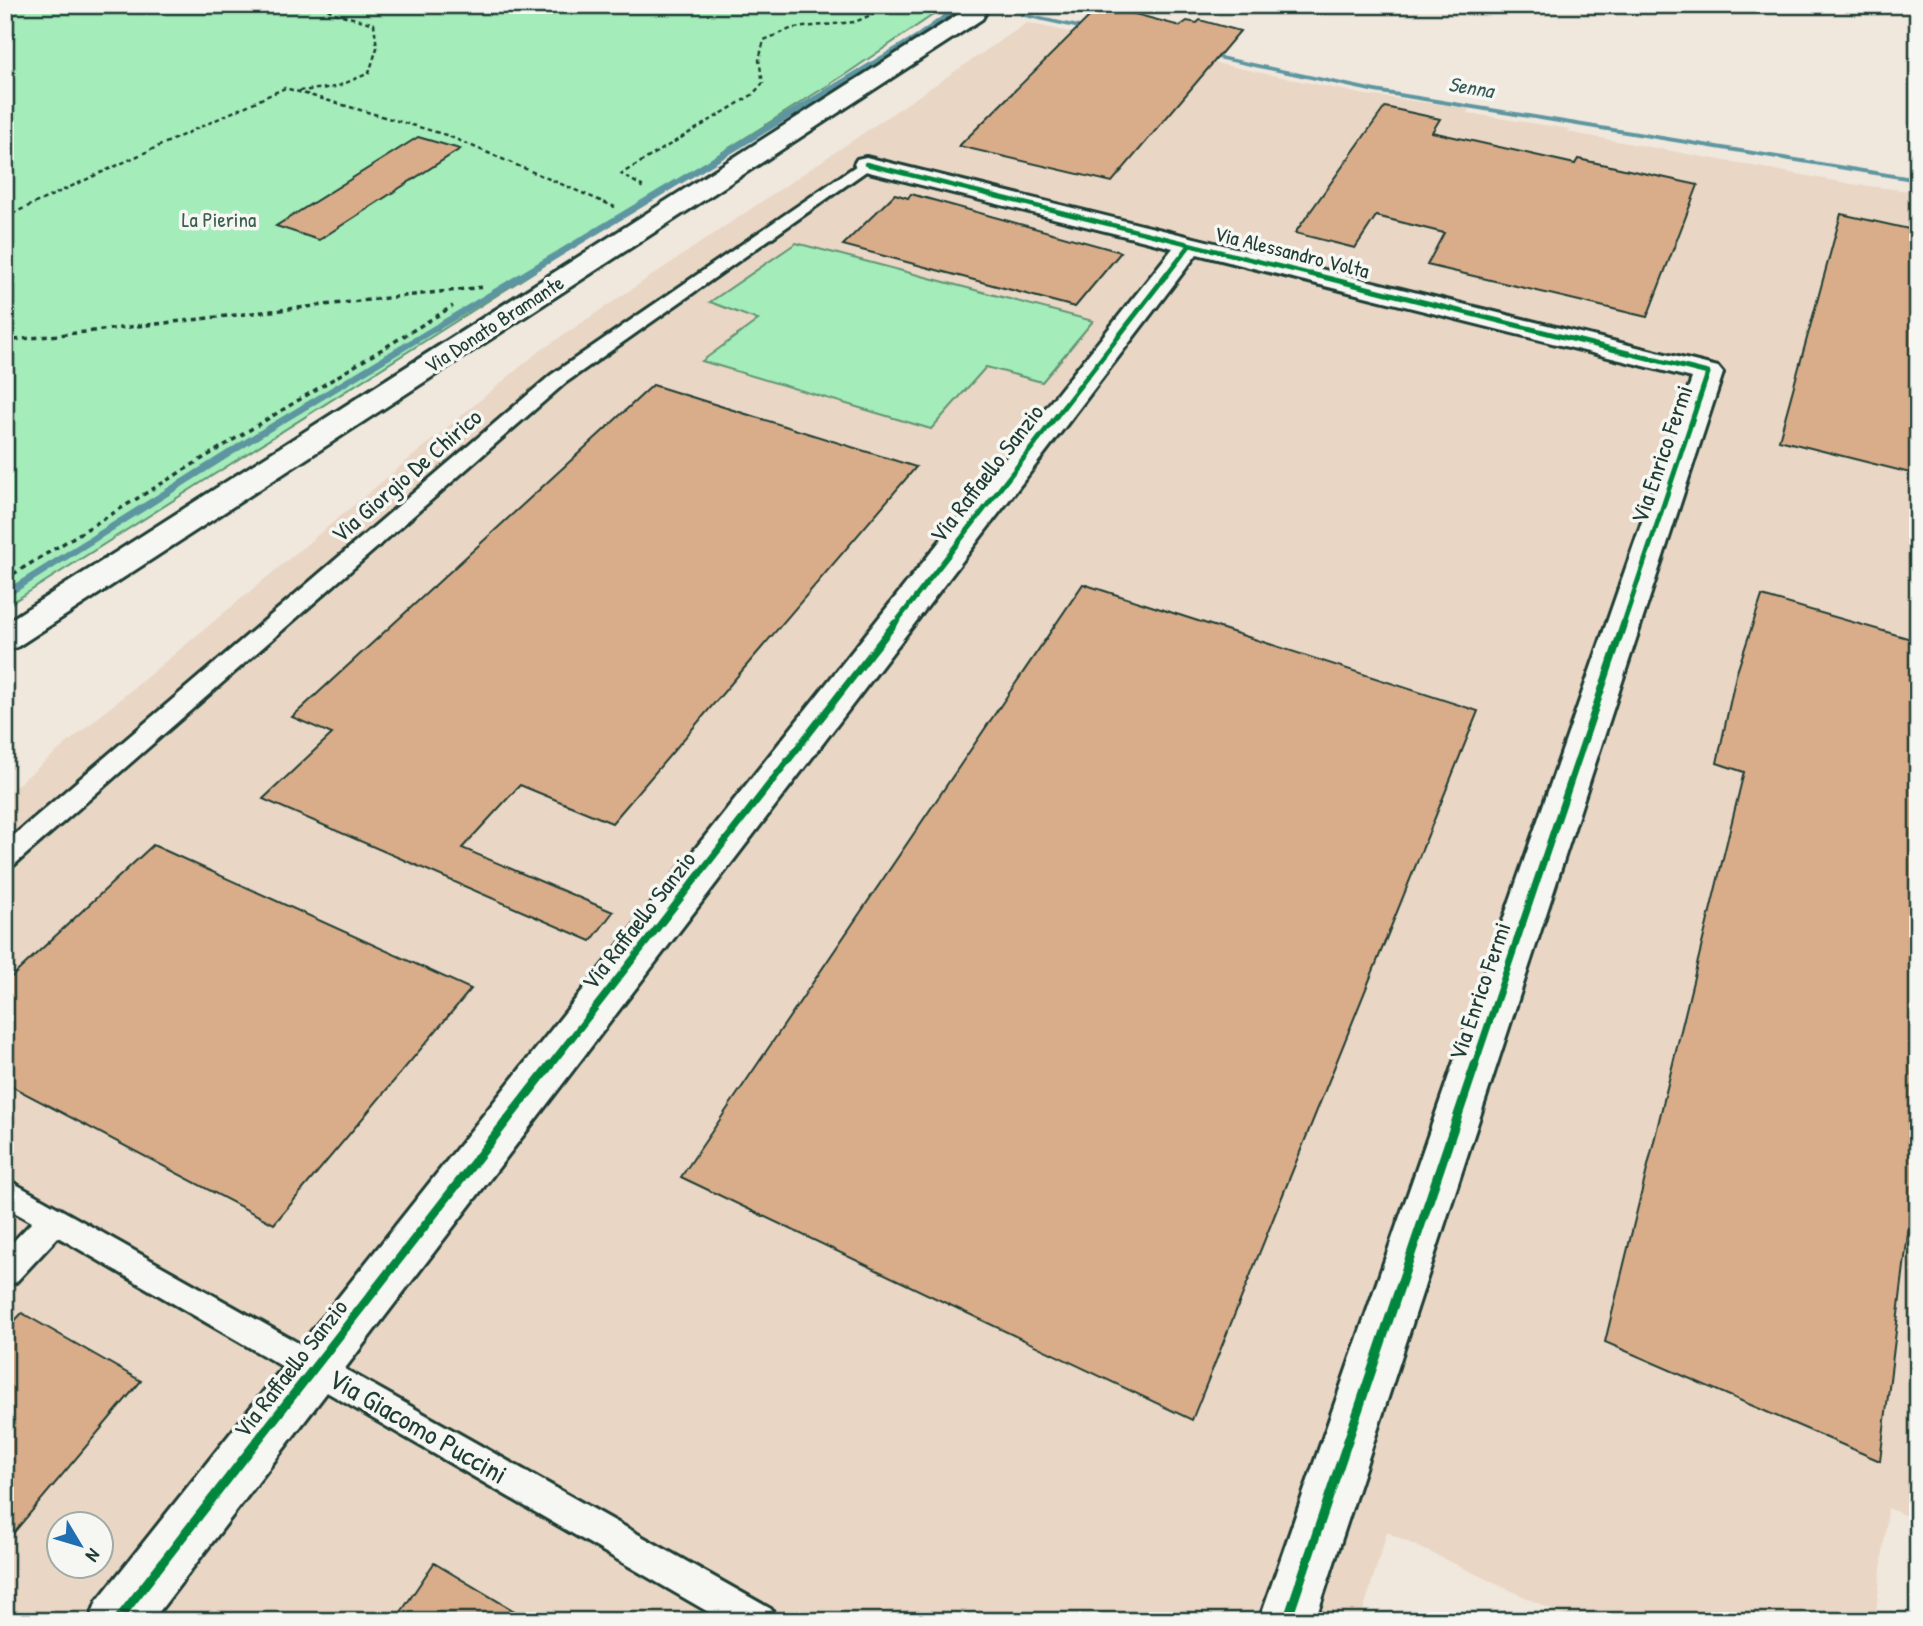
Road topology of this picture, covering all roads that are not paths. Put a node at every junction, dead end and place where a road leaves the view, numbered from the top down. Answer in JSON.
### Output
{"nodes":[{"id":1,"x":979,"y":5,"type":"edge"},
{"id":2,"x":866,"y":164,"type":"joint"},
{"id":3,"x":1190,"y":244,"type":"junction"},
{"id":4,"x":1708,"y":373,"type":"joint"},
{"id":5,"x":5,"y":639,"type":"edge"},
{"id":6,"x":5,"y":858,"type":"edge"},
{"id":7,"x":5,"y":1191,"type":"edge"},
{"id":8,"x":55,"y":1219,"type":"junction"},
{"id":9,"x":5,"y":1272,"type":"edge"},
{"id":10,"x":315,"y":1367,"type":"junction"},
{"id":11,"x":757,"y":1620,"type":"edge"},
{"id":12,"x":117,"y":1621,"type":"edge"},
{"id":13,"x":1287,"y":1621,"type":"edge"}],
"edges":[{"from":1,"to":5,"type":"street","name":"Via Donato Bramante"},
{"from":2,"to":3,"type":"street","name":"Via Alessandro Volta"},
{"from":2,"to":6,"type":"lane","name":"Via Giorgio De Chirico"},
{"from":3,"to":4,"type":"street","name":"Via Alessandro Volta"},
{"from":3,"to":10,"type":"street","name":"Via Raffaello Sanzio"},
{"from":4,"to":13,"type":"street","name":"Via Enrico Fermi"},
{"from":7,"to":8,"type":"lane","name":"Via Giacomo Puccini"},
{"from":8,"to":9,"type":"lane"},
{"from":8,"to":10,"type":"lane","name":"Via Giacomo Puccini"},
{"from":10,"to":11,"type":"lane","name":"Via Giacomo Puccini"},
{"from":10,"to":12,"type":"street","name":"Via Raffaello Sanzio"}]}
